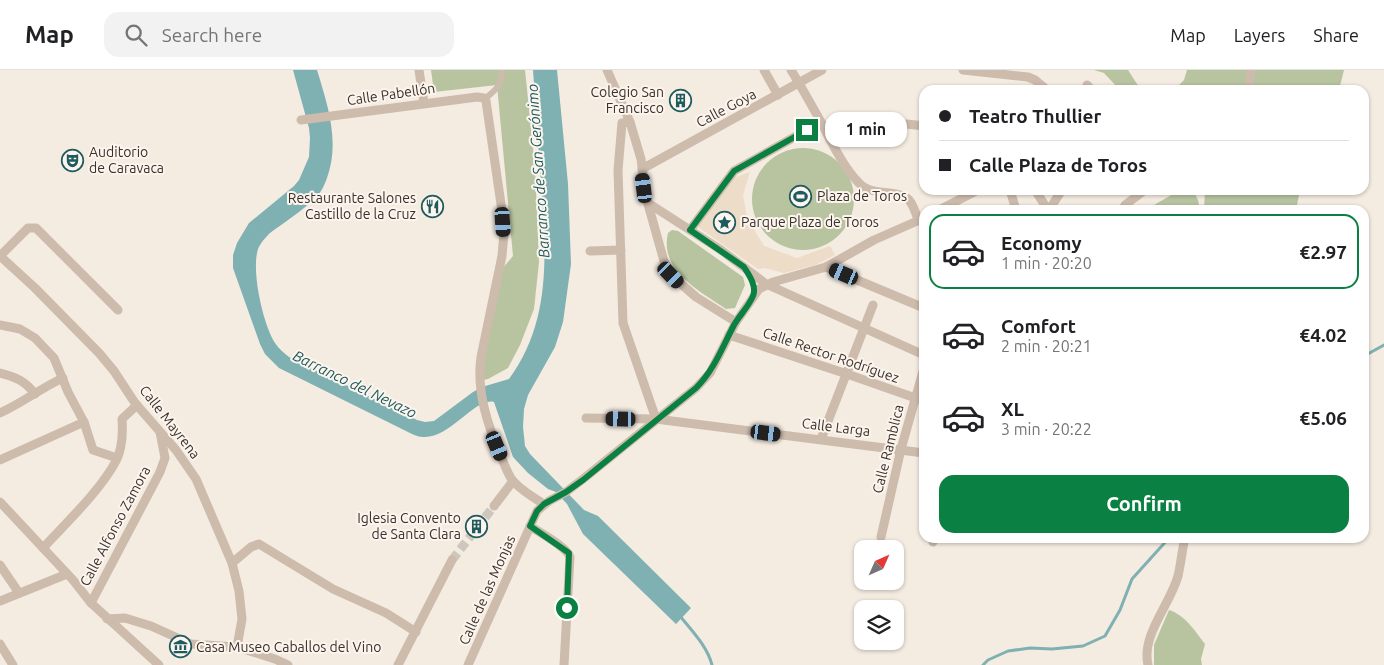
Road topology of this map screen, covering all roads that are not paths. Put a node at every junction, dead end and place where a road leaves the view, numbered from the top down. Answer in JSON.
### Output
{"nodes":[{"id":1,"x":419,"y":70,"type":"edge"},
{"id":2,"x":502,"y":70,"type":"edge"},
{"id":3,"x":607,"y":70,"type":"edge"},
{"id":4,"x":764,"y":70,"type":"edge"},
{"id":5,"x":792,"y":70,"type":"edge"},
{"id":6,"x":822,"y":70,"type":"edge"},
{"id":7,"x":963,"y":70,"type":"edge"},
{"id":8,"x":1251,"y":70,"type":"edge"},
{"id":9,"x":799,"y":84,"type":"junction"},
{"id":10,"x":1041,"y":85,"type":"edge"},
{"id":11,"x":1249,"y":85,"type":"edge"},
{"id":12,"x":778,"y":95,"type":"junction"},
{"id":13,"x":484,"y":99,"type":"junction"},
{"id":14,"x":424,"y":103,"type":"junction"},
{"id":15,"x":301,"y":120,"type":"dead end"},
{"id":16,"x":630,"y":122,"type":"junction"},
{"id":17,"x":821,"y":122,"type":"junction"},
{"id":18,"x":919,"y":125,"type":"edge"},
{"id":19,"x":830,"y":140,"type":"junction"},
{"id":20,"x":642,"y":168,"type":"junction"},
{"id":21,"x":968,"y":195,"type":"edge"},
{"id":22,"x":1138,"y":195,"type":"edge"},
{"id":23,"x":648,"y":203,"type":"junction"},
{"id":24,"x":949,"y":205,"type":"edge"},
{"id":25,"x":1124,"y":205,"type":"edge"},
{"id":26,"x":919,"y":216,"type":"edge"},
{"id":27,"x":919,"y":221,"type":"edge"},
{"id":28,"x":690,"y":230,"type":"junction"},
{"id":29,"x":621,"y":250,"type":"junction"},
{"id":30,"x":590,"y":251,"type":"dead end"},
{"id":31,"x":0,"y":256,"type":"edge"},
{"id":32,"x":744,"y":267,"type":"junction"},
{"id":33,"x":826,"y":267,"type":"junction"},
{"id":34,"x":766,"y":284,"type":"junction"},
{"id":35,"x":753,"y":296,"type":"junction"},
{"id":36,"x":873,"y":305,"type":"dead end"},
{"id":37,"x":919,"y":306,"type":"edge"},
{"id":38,"x":118,"y":310,"type":"dead end"},
{"id":39,"x":736,"y":322,"type":"junction"},
{"id":40,"x":0,"y":324,"type":"edge"},
{"id":41,"x":865,"y":328,"type":"junction"},
{"id":42,"x":729,"y":335,"type":"junction"},
{"id":43,"x":919,"y":353,"type":"edge"},
{"id":44,"x":0,"y":373,"type":"edge"},
{"id":45,"x":847,"y":374,"type":"junction"},
{"id":46,"x":63,"y":378,"type":"junction"},
{"id":47,"x":35,"y":394,"type":"junction"},
{"id":48,"x":919,"y":400,"type":"edge"},
{"id":49,"x":137,"y":405,"type":"junction"},
{"id":50,"x":0,"y":413,"type":"edge"},
{"id":51,"x":586,"y":418,"type":"dead end"},
{"id":52,"x":656,"y":419,"type":"junction"},
{"id":53,"x":84,"y":422,"type":"junction"},
{"id":54,"x":160,"y":432,"type":"junction"},
{"id":55,"x":821,"y":439,"type":"junction"},
{"id":56,"x":901,"y":449,"type":"junction"},
{"id":57,"x":919,"y":452,"type":"edge"},
{"id":58,"x":117,"y":458,"type":"junction"},
{"id":59,"x":0,"y":460,"type":"edge"},
{"id":60,"x":513,"y":481,"type":"junction"},
{"id":61,"x":0,"y":502,"type":"edge"},
{"id":62,"x":544,"y":504,"type":"junction"},
{"id":63,"x":494,"y":506,"type":"tunnel mouth"},
{"id":64,"x":530,"y":526,"type":"junction"},
{"id":65,"x":881,"y":537,"type":"dead end"},
{"id":66,"x":1184,"y":543,"type":"edge"},
{"id":67,"x":43,"y":548,"type":"junction"},
{"id":68,"x":452,"y":560,"type":"tunnel mouth"},
{"id":69,"x":232,"y":563,"type":"junction"},
{"id":70,"x":0,"y":565,"type":"edge"},
{"id":71,"x":67,"y":574,"type":"junction"},
{"id":72,"x":19,"y":594,"type":"junction"},
{"id":73,"x":0,"y":601,"type":"edge"},
{"id":74,"x":91,"y":603,"type":"junction"},
{"id":75,"x":107,"y":619,"type":"junction"},
{"id":76,"x":416,"y":632,"type":"junction"},
{"id":77,"x":0,"y":644,"type":"edge"},
{"id":78,"x":237,"y":647,"type":"junction"},
{"id":79,"x":12,"y":665,"type":"edge"},
{"id":80,"x":159,"y":665,"type":"edge"},
{"id":81,"x":288,"y":665,"type":"edge"},
{"id":82,"x":398,"y":665,"type":"edge"},
{"id":83,"x":468,"y":665,"type":"edge"},
{"id":84,"x":564,"y":665,"type":"edge"},
{"id":85,"x":1148,"y":665,"type":"edge"}],
"edges":[{"from":1,"to":14,"type":"street"},
{"from":2,"to":13,"type":"street"},
{"from":3,"to":16,"type":"street"},
{"from":4,"to":12,"type":"street"},
{"from":5,"to":9,"type":"street"},
{"from":6,"to":9,"type":"street","name":"Calle Goya"},
{"from":7,"to":10,"type":"street"},
{"from":8,"to":11,"type":"street"},
{"from":9,"to":12,"type":"street","name":"Calle Goya"},
{"from":9,"to":17,"type":"street"},
{"from":12,"to":20,"type":"street","name":"Calle Goya"},
{"from":13,"to":14,"type":"street","name":"Calle Pabellón"},
{"from":13,"to":60,"type":"street"},
{"from":14,"to":15,"type":"street","name":"Calle Pabellón"},
{"from":16,"to":20,"type":"street"},
{"from":16,"to":29,"type":"street"},
{"from":17,"to":19,"type":"street"},
{"from":17,"to":28,"type":"street"},
{"from":18,"to":19,"type":"street"},
{"from":19,"to":26,"type":"street"},
{"from":20,"to":23,"type":"street"},
{"from":21,"to":24,"type":"street"},
{"from":22,"to":25,"type":"street"},
{"from":23,"to":28,"type":"street"},
{"from":23,"to":39,"type":"street"},
{"from":27,"to":33,"type":"street"},
{"from":28,"to":32,"type":"street"},
{"from":29,"to":30,"type":"street"},
{"from":29,"to":52,"type":"street"},
{"from":31,"to":38,"type":"street"},
{"from":31,"to":49,"type":"street","name":"Calle Mayrena"},
{"from":32,"to":34,"type":"street"},
{"from":32,"to":35,"type":"street"},
{"from":33,"to":34,"type":"street"},
{"from":33,"to":37,"type":"street"},
{"from":34,"to":35,"type":"street"},
{"from":34,"to":41,"type":"street"},
{"from":35,"to":39,"type":"street"},
{"from":36,"to":41,"type":"street"},
{"from":39,"to":42,"type":"street"},
{"from":40,"to":46,"type":"street"},
{"from":41,"to":43,"type":"street"},
{"from":41,"to":45,"type":"street"},
{"from":42,"to":45,"type":"street","name":"Calle Rector Rodríguez"},
{"from":42,"to":52,"type":"street"},
{"from":44,"to":47,"type":"street"},
{"from":45,"to":48,"type":"street","name":"Calle Rector Rodríguez"},
{"from":45,"to":55,"type":"street"},
{"from":46,"to":47,"type":"street"},
{"from":46,"to":53,"type":"street"},
{"from":47,"to":50,"type":"street"},
{"from":48,"to":56,"type":"street","name":"Calle Ramblica"},
{"from":49,"to":54,"type":"street","name":"Calle Mayrena"},
{"from":49,"to":58,"type":"street"},
{"from":51,"to":52,"type":"street","name":"Calle Larga"},
{"from":52,"to":55,"type":"street","name":"Calle Larga"},
{"from":52,"to":62,"type":"street"},
{"from":53,"to":58,"type":"street"},
{"from":53,"to":59,"type":"street"},
{"from":54,"to":69,"type":"street","name":"Calle Mayrena"},
{"from":54,"to":74,"type":"street","name":"Calle Alfonso Zamora"},
{"from":55,"to":56,"type":"street","name":"Calle Larga"},
{"from":56,"to":57,"type":"street","name":"Calle Larga"},
{"from":56,"to":65,"type":"street","name":"Calle Ramblica"},
{"from":58,"to":67,"type":"street"},
{"from":60,"to":62,"type":"street"},
{"from":60,"to":63,"type":"street"},
{"from":61,"to":67,"type":"street"},
{"from":62,"to":64,"type":"street","name":"Calle de las Monjas"},
{"from":64,"to":83,"type":"street","name":"Calle de las Monjas"},
{"from":64,"to":84,"type":"street"},
{"from":66,"to":85,"type":"street"},
{"from":67,"to":71,"type":"street"},
{"from":68,"to":76,"type":"street"},
{"from":69,"to":76,"type":"street"},
{"from":69,"to":78,"type":"street","name":"Calle Mayrena"},
{"from":70,"to":72,"type":"street"},
{"from":71,"to":72,"type":"street"},
{"from":71,"to":74,"type":"street"},
{"from":72,"to":73,"type":"street"},
{"from":74,"to":75,"type":"street"},
{"from":75,"to":78,"type":"street"},
{"from":75,"to":80,"type":"street"},
{"from":76,"to":82,"type":"street"},
{"from":77,"to":79,"type":"street"},
{"from":78,"to":81,"type":"street"}]}
